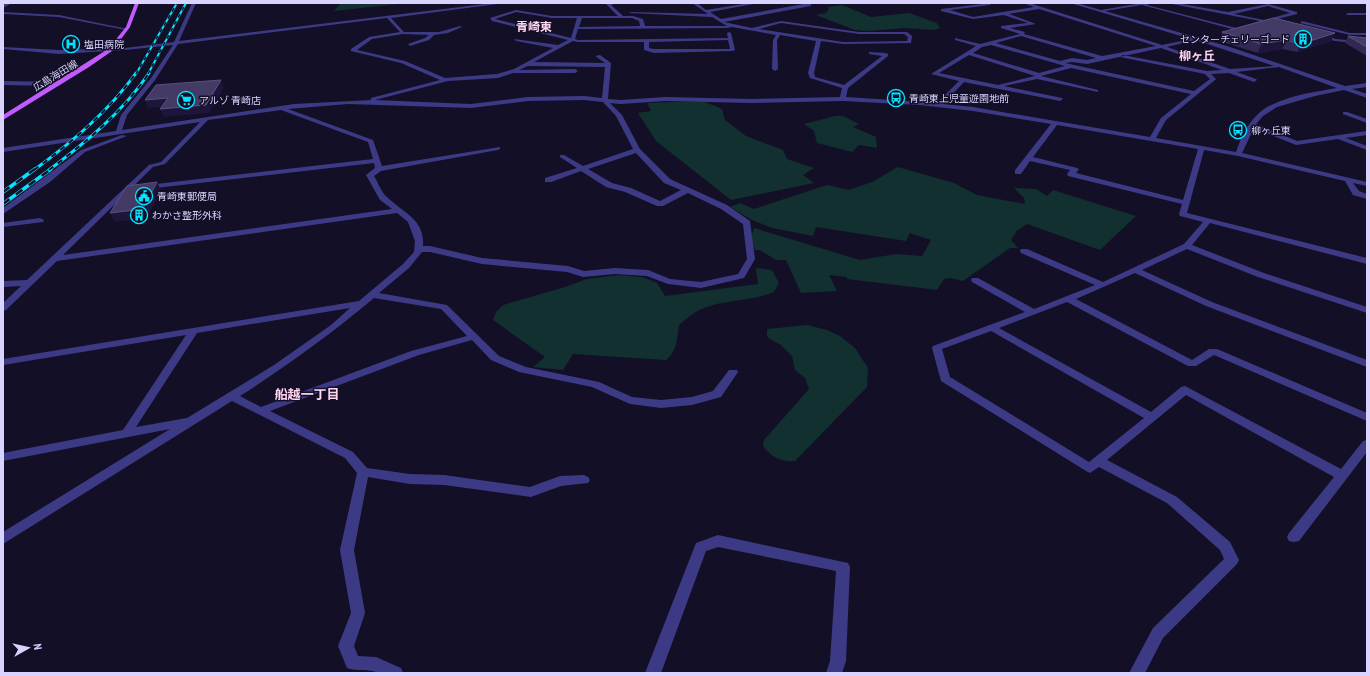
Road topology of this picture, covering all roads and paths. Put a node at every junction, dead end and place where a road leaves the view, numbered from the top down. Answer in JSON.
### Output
{"nodes":[{"id":1,"x":10,"y":3,"type":"edge"},
{"id":2,"x":137,"y":3,"type":"edge"},
{"id":3,"x":194,"y":3,"type":"edge"},
{"id":4,"x":503,"y":3,"type":"edge"},
{"id":5,"x":615,"y":3,"type":"edge"},
{"id":6,"x":694,"y":3,"type":"edge"},
{"id":7,"x":757,"y":3,"type":"edge"},
{"id":8,"x":805,"y":3,"type":"edge"},
{"id":9,"x":1025,"y":3,"type":"edge"},
{"id":10,"x":1072,"y":3,"type":"edge"},
{"id":11,"x":1150,"y":3,"type":"edge"},
{"id":12,"x":1169,"y":3,"type":"edge"},
{"id":13,"x":988,"y":4,"type":"edge"},
{"id":14,"x":1144,"y":5,"type":"junction"},
{"id":15,"x":3,"y":7,"type":"edge"},
{"id":16,"x":424,"y":7,"type":"dead end"},
{"id":17,"x":1040,"y":8,"type":"junction"},
{"id":18,"x":706,"y":11,"type":"junction"},
{"id":19,"x":1099,"y":11,"type":"junction"},
{"id":20,"x":1012,"y":12,"type":"junction"},
{"id":21,"x":3,"y":13,"type":"edge"},
{"id":22,"x":618,"y":13,"type":"junction"},
{"id":23,"x":1004,"y":13,"type":"junction"},
{"id":24,"x":417,"y":14,"type":"junction"},
{"id":25,"x":1227,"y":14,"type":"junction"},
{"id":26,"x":1348,"y":14,"type":"dead end"},
{"id":27,"x":1367,"y":14,"type":"edge"},
{"id":28,"x":713,"y":16,"type":"junction"},
{"id":29,"x":580,"y":17,"type":"junction"},
{"id":30,"x":622,"y":17,"type":"junction"},
{"id":31,"x":389,"y":18,"type":"junction"},
{"id":32,"x":720,"y":21,"type":"junction"},
{"id":33,"x":1266,"y":21,"type":"junction"},
{"id":34,"x":1139,"y":22,"type":"junction"},
{"id":35,"x":1302,"y":22,"type":"dead end"},
{"id":36,"x":1274,"y":23,"type":"edge"},
{"id":37,"x":1125,"y":25,"type":"dead end"},
{"id":38,"x":728,"y":26,"type":"junction"},
{"id":39,"x":1118,"y":26,"type":"dead end"},
{"id":40,"x":460,"y":27,"type":"dead end"},
{"id":41,"x":576,"y":28,"type":"junction"},
{"id":42,"x":643,"y":28,"type":"junction"},
{"id":43,"x":1104,"y":28,"type":"junction"},
{"id":44,"x":126,"y":29,"type":"junction"},
{"id":45,"x":752,"y":30,"type":"junction"},
{"id":46,"x":403,"y":33,"type":"junction"},
{"id":47,"x":1312,"y":33,"type":"edge"},
{"id":48,"x":779,"y":34,"type":"junction"},
{"id":49,"x":1367,"y":34,"type":"edge"},
{"id":50,"x":430,"y":35,"type":"junction"},
{"id":51,"x":1021,"y":35,"type":"junction"},
{"id":52,"x":448,"y":37,"type":"dead end"},
{"id":53,"x":573,"y":39,"type":"junction"},
{"id":54,"x":730,"y":39,"type":"junction"},
{"id":55,"x":957,"y":39,"type":"dead end"},
{"id":56,"x":1196,"y":39,"type":"junction"},
{"id":57,"x":516,"y":40,"type":"dead end"},
{"id":58,"x":646,"y":40,"type":"junction"},
{"id":59,"x":819,"y":40,"type":"junction"},
{"id":60,"x":176,"y":43,"type":"junction"},
{"id":61,"x":990,"y":43,"type":"junction"},
{"id":62,"x":1367,"y":43,"type":"edge"},
{"id":63,"x":410,"y":45,"type":"dead end"},
{"id":64,"x":980,"y":46,"type":"junction"},
{"id":65,"x":1161,"y":46,"type":"junction"},
{"id":66,"x":558,"y":47,"type":"junction"},
{"id":67,"x":3,"y":48,"type":"edge"},
{"id":68,"x":110,"y":50,"type":"junction"},
{"id":69,"x":871,"y":53,"type":"dead end"},
{"id":70,"x":968,"y":53,"type":"junction"},
{"id":71,"x":598,"y":56,"type":"dead end"},
{"id":72,"x":1116,"y":56,"type":"junction"},
{"id":73,"x":1102,"y":58,"type":"junction"},
{"id":74,"x":1058,"y":63,"type":"junction"},
{"id":75,"x":527,"y":64,"type":"junction"},
{"id":76,"x":608,"y":65,"type":"junction"},
{"id":77,"x":1071,"y":66,"type":"junction"},
{"id":78,"x":1280,"y":66,"type":"junction"},
{"id":79,"x":775,"y":69,"type":"dead end"},
{"id":80,"x":574,"y":71,"type":"dead end"},
{"id":81,"x":1231,"y":71,"type":"junction"},
{"id":82,"x":509,"y":72,"type":"junction"},
{"id":83,"x":1207,"y":73,"type":"junction"},
{"id":84,"x":1038,"y":76,"type":"junction"},
{"id":85,"x":445,"y":80,"type":"junction"},
{"id":86,"x":963,"y":80,"type":"junction"},
{"id":87,"x":1254,"y":80,"type":"dead end"},
{"id":88,"x":3,"y":83,"type":"edge"},
{"id":89,"x":58,"y":84,"type":"junction"},
{"id":90,"x":1367,"y":85,"type":"edge"},
{"id":91,"x":996,"y":86,"type":"junction"},
{"id":92,"x":846,"y":87,"type":"junction"},
{"id":93,"x":1345,"y":88,"type":"junction"},
{"id":94,"x":1096,"y":91,"type":"dead end"},
{"id":95,"x":1196,"y":93,"type":"junction"},
{"id":96,"x":1367,"y":96,"type":"edge"},
{"id":97,"x":842,"y":99,"type":"junction"},
{"id":98,"x":1060,"y":99,"type":"dead end"},
{"id":99,"x":605,"y":101,"type":"junction"},
{"id":100,"x":362,"y":102,"type":"junction"},
{"id":101,"x":939,"y":105,"type":"junction"},
{"id":102,"x":282,"y":108,"type":"junction"},
{"id":103,"x":1345,"y":113,"type":"dead end"},
{"id":104,"x":3,"y":118,"type":"edge"},
{"id":105,"x":206,"y":119,"type":"junction"},
{"id":106,"x":1367,"y":121,"type":"edge"},
{"id":107,"x":1055,"y":123,"type":"junction"},
{"id":108,"x":1253,"y":125,"type":"junction"},
{"id":109,"x":137,"y":130,"type":"junction"},
{"id":110,"x":118,"y":133,"type":"junction"},
{"id":111,"x":1367,"y":133,"type":"edge"},
{"id":112,"x":1339,"y":137,"type":"junction"},
{"id":113,"x":1152,"y":139,"type":"junction"},
{"id":114,"x":1202,"y":147,"type":"junction"},
{"id":115,"x":498,"y":148,"type":"dead end"},
{"id":116,"x":1367,"y":148,"type":"edge"},
{"id":117,"x":3,"y":150,"type":"edge"},
{"id":118,"x":637,"y":150,"type":"junction"},
{"id":119,"x":1238,"y":154,"type":"junction"},
{"id":120,"x":562,"y":156,"type":"dead end"},
{"id":121,"x":1028,"y":158,"type":"junction"},
{"id":122,"x":378,"y":165,"type":"junction"},
{"id":123,"x":582,"y":168,"type":"junction"},
{"id":124,"x":1018,"y":172,"type":"dead end"},
{"id":125,"x":1347,"y":179,"type":"junction"},
{"id":126,"x":548,"y":180,"type":"dead end"},
{"id":127,"x":1367,"y":184,"type":"edge"},
{"id":128,"x":127,"y":190,"type":"junction"},
{"id":129,"x":686,"y":191,"type":"junction"},
{"id":130,"x":1367,"y":197,"type":"edge"},
{"id":131,"x":1186,"y":203,"type":"junction"},
{"id":132,"x":398,"y":210,"type":"junction"},
{"id":133,"x":3,"y":212,"type":"edge"},
{"id":134,"x":40,"y":220,"type":"dead end"},
{"id":135,"x":1207,"y":222,"type":"junction"},
{"id":136,"x":3,"y":225,"type":"edge"},
{"id":137,"x":1187,"y":246,"type":"junction"},
{"id":138,"x":418,"y":249,"type":"junction"},
{"id":139,"x":1024,"y":251,"type":"dead end"},
{"id":140,"x":55,"y":259,"type":"junction"},
{"id":141,"x":1367,"y":262,"type":"edge"},
{"id":142,"x":1135,"y":270,"type":"junction"},
{"id":143,"x":975,"y":280,"type":"dead end"},
{"id":144,"x":30,"y":283,"type":"junction"},
{"id":145,"x":3,"y":284,"type":"edge"},
{"id":146,"x":1103,"y":285,"type":"junction"},
{"id":147,"x":372,"y":295,"type":"junction"},
{"id":148,"x":1068,"y":299,"type":"junction"},
{"id":149,"x":360,"y":304,"type":"junction"},
{"id":150,"x":3,"y":308,"type":"edge"},
{"id":151,"x":1367,"y":310,"type":"edge"},
{"id":152,"x":1033,"y":312,"type":"junction"},
{"id":153,"x":992,"y":328,"type":"junction"},
{"id":154,"x":194,"y":331,"type":"junction"},
{"id":155,"x":473,"y":337,"type":"junction"},
{"id":156,"x":3,"y":362,"type":"edge"},
{"id":157,"x":1367,"y":364,"type":"edge"},
{"id":158,"x":733,"y":372,"type":"dead end"},
{"id":159,"x":231,"y":396,"type":"junction"},
{"id":160,"x":260,"y":410,"type":"junction"},
{"id":161,"x":1151,"y":417,"type":"junction"},
{"id":162,"x":1367,"y":417,"type":"edge"},
{"id":163,"x":192,"y":421,"type":"junction"},
{"id":164,"x":126,"y":434,"type":"junction"},
{"id":165,"x":1367,"y":444,"type":"edge"},
{"id":166,"x":3,"y":457,"type":"edge"},
{"id":167,"x":1098,"y":461,"type":"junction"},
{"id":168,"x":363,"y":472,"type":"junction"},
{"id":169,"x":1342,"y":475,"type":"junction"},
{"id":170,"x":584,"y":480,"type":"dead end"},
{"id":171,"x":1294,"y":537,"type":"dead end"},
{"id":172,"x":3,"y":539,"type":"edge"},
{"id":173,"x":395,"y":673,"type":"edge"},
{"id":174,"x":653,"y":673,"type":"edge"},
{"id":175,"x":834,"y":673,"type":"edge"},
{"id":176,"x":1137,"y":673,"type":"edge"}],
"edges":[{"from":1,"to":15,"type":"street"},
{"from":2,"to":44,"type":"main road","name":"広島海田線"},
{"from":3,"to":60,"type":"street"},
{"from":4,"to":24,"type":"street"},
{"from":5,"to":22,"type":"street"},
{"from":6,"to":18,"type":"street"},
{"from":7,"to":18,"type":"street"},
{"from":8,"to":32,"type":"street"},
{"from":9,"to":17,"type":"street"},
{"from":10,"to":19,"type":"street"},
{"from":11,"to":14,"type":"street"},
{"from":12,"to":25,"type":"street"},
{"from":13,"to":20,"type":"street"},
{"from":13,"to":23,"type":"street"},
{"from":14,"to":19,"type":"street"},
{"from":14,"to":33,"type":"street"},
{"from":16,"to":24,"type":"street"},
{"from":17,"to":20,"type":"street"},
{"from":17,"to":43,"type":"street"},
{"from":18,"to":28,"type":"street"},
{"from":19,"to":34,"type":"street"},
{"from":20,"to":23,"type":"street"},
{"from":21,"to":44,"type":"street"},
{"from":22,"to":28,"type":"street"},
{"from":22,"to":30,"type":"street"},
{"from":23,"to":51,"type":"street"},
{"from":24,"to":31,"type":"street"},
{"from":25,"to":33,"type":"street"},
{"from":25,"to":33,"type":"street"},
{"from":26,"to":27,"type":"street"},
{"from":28,"to":32,"type":"street"},
{"from":29,"to":30,"type":"street"},
{"from":29,"to":41,"type":"street"},
{"from":29,"to":53,"type":"street"},
{"from":30,"to":42,"type":"street"},
{"from":31,"to":46,"type":"street"},
{"from":31,"to":60,"type":"street"},
{"from":32,"to":38,"type":"street"},
{"from":33,"to":36,"type":"street"},
{"from":34,"to":37,"type":"street"},
{"from":34,"to":56,"type":"street"},
{"from":35,"to":49,"type":"street"},
{"from":38,"to":42,"type":"street"},
{"from":38,"to":45,"type":"street"},
{"from":38,"to":54,"type":"street"},
{"from":39,"to":43,"type":"street"},
{"from":40,"to":50,"type":"street"},
{"from":41,"to":42,"type":"street"},
{"from":41,"to":53,"type":"street"},
{"from":43,"to":65,"type":"street"},
{"from":44,"to":68,"type":"main road","name":"広島海田線"},
{"from":45,"to":48,"type":"street"},
{"from":45,"to":59,"type":"street"},
{"from":46,"to":50,"type":"street"},
{"from":46,"to":85,"type":"street"},
{"from":47,"to":62,"type":"street"},
{"from":48,"to":59,"type":"street"},
{"from":48,"to":79,"type":"street"},
{"from":50,"to":52,"type":"street"},
{"from":50,"to":63,"type":"street"},
{"from":51,"to":61,"type":"street"},
{"from":51,"to":73,"type":"street"},
{"from":53,"to":58,"type":"street"},
{"from":53,"to":66,"type":"street"},
{"from":54,"to":58,"type":"street"},
{"from":54,"to":58,"type":"street"},
{"from":55,"to":64,"type":"street"},
{"from":56,"to":65,"type":"street"},
{"from":56,"to":78,"type":"street"},
{"from":57,"to":66,"type":"street"},
{"from":59,"to":92,"type":"street"},
{"from":60,"to":68,"type":"street"},
{"from":60,"to":110,"type":"street"},
{"from":61,"to":64,"type":"street"},
{"from":61,"to":74,"type":"street"},
{"from":64,"to":70,"type":"street"},
{"from":65,"to":72,"type":"street"},
{"from":65,"to":81,"type":"street"},
{"from":66,"to":75,"type":"street"},
{"from":67,"to":68,"type":"street"},
{"from":68,"to":89,"type":"main road","name":"広島海田線"},
{"from":69,"to":92,"type":"street"},
{"from":70,"to":84,"type":"street"},
{"from":70,"to":86,"type":"street"},
{"from":71,"to":76,"type":"street"},
{"from":72,"to":73,"type":"street"},
{"from":72,"to":83,"type":"street"},
{"from":73,"to":74,"type":"street"},
{"from":74,"to":77,"type":"street"},
{"from":75,"to":76,"type":"street"},
{"from":75,"to":82,"type":"street"},
{"from":76,"to":99,"type":"street"},
{"from":77,"to":84,"type":"street"},
{"from":77,"to":95,"type":"street"},
{"from":78,"to":81,"type":"street"},
{"from":78,"to":93,"type":"street"},
{"from":80,"to":82,"type":"street"},
{"from":81,"to":83,"type":"street"},
{"from":81,"to":87,"type":"street"},
{"from":82,"to":85,"type":"street"},
{"from":83,"to":95,"type":"street"},
{"from":84,"to":91,"type":"street"},
{"from":84,"to":94,"type":"street"},
{"from":85,"to":100,"type":"street"},
{"from":86,"to":91,"type":"street"},
{"from":86,"to":101,"type":"street"},
{"from":88,"to":89,"type":"street"},
{"from":89,"to":104,"type":"main road","name":"広島海田線"},
{"from":90,"to":93,"type":"street"},
{"from":91,"to":98,"type":"street"},
{"from":92,"to":97,"type":"street"},
{"from":93,"to":96,"type":"street"},
{"from":93,"to":108,"type":"street"},
{"from":95,"to":113,"type":"street"},
{"from":97,"to":99,"type":"street"},
{"from":97,"to":101,"type":"street"},
{"from":99,"to":100,"type":"street"},
{"from":99,"to":118,"type":"street"},
{"from":100,"to":102,"type":"street"},
{"from":101,"to":107,"type":"street"},
{"from":102,"to":105,"type":"street"},
{"from":102,"to":122,"type":"street"},
{"from":103,"to":106,"type":"street"},
{"from":105,"to":109,"type":"street"},
{"from":105,"to":128,"type":"street"},
{"from":107,"to":113,"type":"street"},
{"from":107,"to":121,"type":"street"},
{"from":108,"to":112,"type":"street"},
{"from":108,"to":119,"type":"street"},
{"from":109,"to":110,"type":"street"},
{"from":109,"to":133,"type":"street"},
{"from":110,"to":117,"type":"street"},
{"from":111,"to":112,"type":"street"},
{"from":112,"to":116,"type":"street"},
{"from":113,"to":114,"type":"street"},
{"from":114,"to":119,"type":"street"},
{"from":114,"to":131,"type":"street"},
{"from":115,"to":122,"type":"street"},
{"from":118,"to":123,"type":"street"},
{"from":118,"to":129,"type":"street"},
{"from":119,"to":125,"type":"street"},
{"from":120,"to":123,"type":"street"},
{"from":121,"to":124,"type":"street"},
{"from":121,"to":131,"type":"street"},
{"from":122,"to":128,"type":"street"},
{"from":122,"to":132,"type":"street"},
{"from":123,"to":126,"type":"street"},
{"from":123,"to":129,"type":"street"},
{"from":125,"to":127,"type":"street"},
{"from":125,"to":130,"type":"street"},
{"from":128,"to":140,"type":"street"},
{"from":129,"to":138,"type":"street"},
{"from":131,"to":135,"type":"street"},
{"from":132,"to":138,"type":"street"},
{"from":132,"to":140,"type":"street"},
{"from":134,"to":136,"type":"street"},
{"from":135,"to":137,"type":"street"},
{"from":135,"to":141,"type":"street"},
{"from":137,"to":142,"type":"street"},
{"from":137,"to":151,"type":"street"},
{"from":138,"to":147,"type":"street"},
{"from":139,"to":146,"type":"street"},
{"from":140,"to":144,"type":"street"},
{"from":142,"to":146,"type":"street"},
{"from":142,"to":157,"type":"street"},
{"from":143,"to":152,"type":"street"},
{"from":144,"to":145,"type":"street"},
{"from":144,"to":150,"type":"street"},
{"from":146,"to":148,"type":"street"},
{"from":147,"to":149,"type":"street"},
{"from":147,"to":155,"type":"street"},
{"from":148,"to":152,"type":"street"},
{"from":148,"to":162,"type":"street"},
{"from":149,"to":154,"type":"street"},
{"from":149,"to":159,"type":"street"},
{"from":152,"to":153,"type":"street"},
{"from":153,"to":161,"type":"street"},
{"from":153,"to":167,"type":"street"},
{"from":154,"to":156,"type":"street"},
{"from":154,"to":164,"type":"street"},
{"from":155,"to":158,"type":"street"},
{"from":155,"to":160,"type":"street"},
{"from":159,"to":160,"type":"street"},
{"from":159,"to":163,"type":"street"},
{"from":160,"to":168,"type":"street"},
{"from":161,"to":167,"type":"street"},
{"from":161,"to":169,"type":"street"},
{"from":163,"to":164,"type":"street"},
{"from":163,"to":172,"type":"street"},
{"from":164,"to":166,"type":"street"},
{"from":165,"to":169,"type":"street"},
{"from":167,"to":176,"type":"street"},
{"from":168,"to":170,"type":"street"},
{"from":168,"to":173,"type":"street"},
{"from":169,"to":171,"type":"street"},
{"from":174,"to":175,"type":"street"}]}
